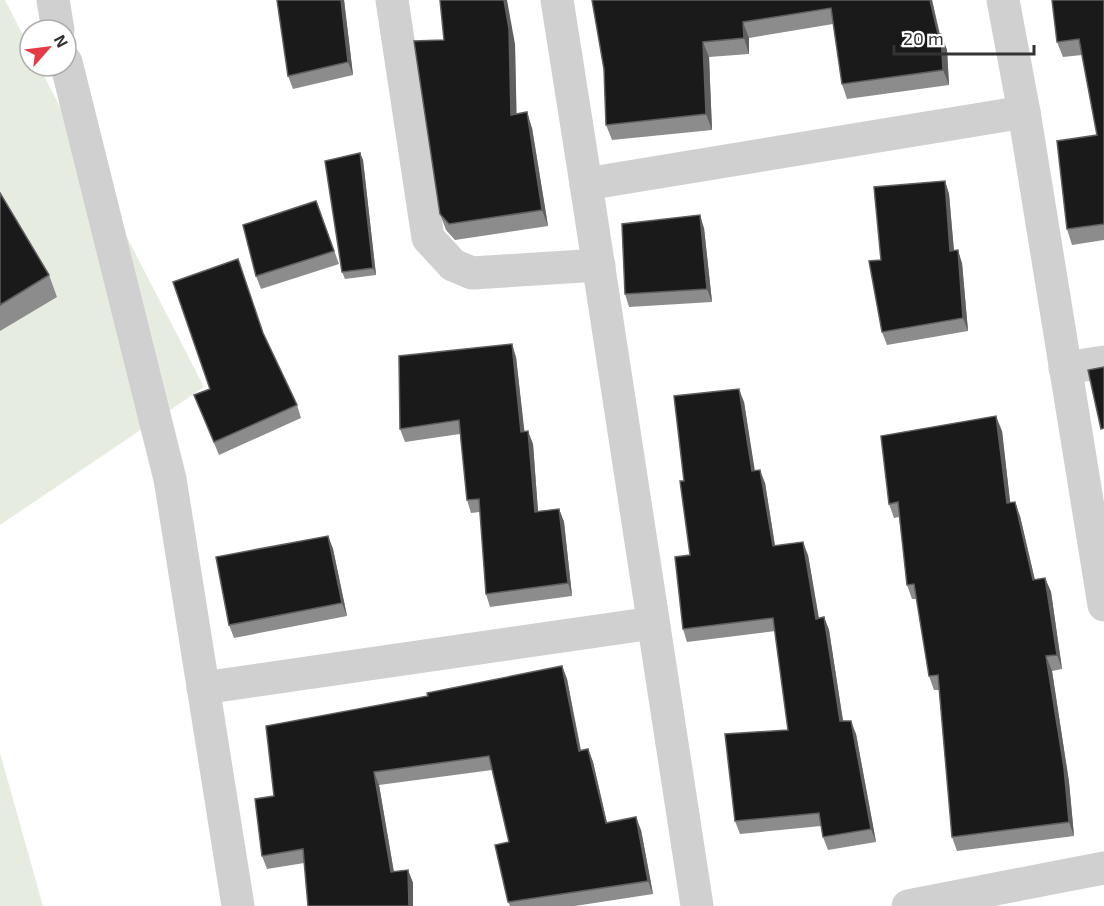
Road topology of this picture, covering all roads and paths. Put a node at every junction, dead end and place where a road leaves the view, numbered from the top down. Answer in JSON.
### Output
{"nodes":[{"id":1,"x":53,"y":0,"type":"edge"},
{"id":2,"x":392,"y":0,"type":"edge"},
{"id":3,"x":557,"y":0,"type":"edge"},
{"id":4,"x":1003,"y":0,"type":"edge"},
{"id":5,"x":56,"y":18,"type":"edge"},
{"id":6,"x":70,"y":78,"type":"edge"},
{"id":7,"x":1024,"y":112,"type":"junction"},
{"id":8,"x":586,"y":184,"type":"junction"},
{"id":9,"x":599,"y":265,"type":"junction"},
{"id":10,"x":1104,"y":362,"type":"edge"},
{"id":11,"x":1065,"y":368,"type":"junction"},
{"id":12,"x":1104,"y":606,"type":"edge"},
{"id":13,"x":653,"y":623,"type":"junction"},
{"id":14,"x":203,"y":688,"type":"junction"},
{"id":15,"x":1104,"y":868,"type":"edge"},
{"id":16,"x":238,"y":906,"type":"edge"},
{"id":17,"x":697,"y":906,"type":"edge"},
{"id":18,"x":908,"y":906,"type":"edge"}],
"edges":[{"from":1,"to":5,"type":"street"},
{"from":2,"to":9,"type":"street"},
{"from":3,"to":8,"type":"street"},
{"from":4,"to":7,"type":"street"},
{"from":6,"to":14,"type":"street"},
{"from":7,"to":8,"type":"street"},
{"from":7,"to":11,"type":"street"},
{"from":8,"to":9,"type":"street"},
{"from":9,"to":13,"type":"street"},
{"from":10,"to":11,"type":"street"},
{"from":11,"to":12,"type":"street"},
{"from":13,"to":14,"type":"street"},
{"from":13,"to":17,"type":"street"},
{"from":14,"to":16,"type":"street"},
{"from":15,"to":18,"type":"street"}]}
